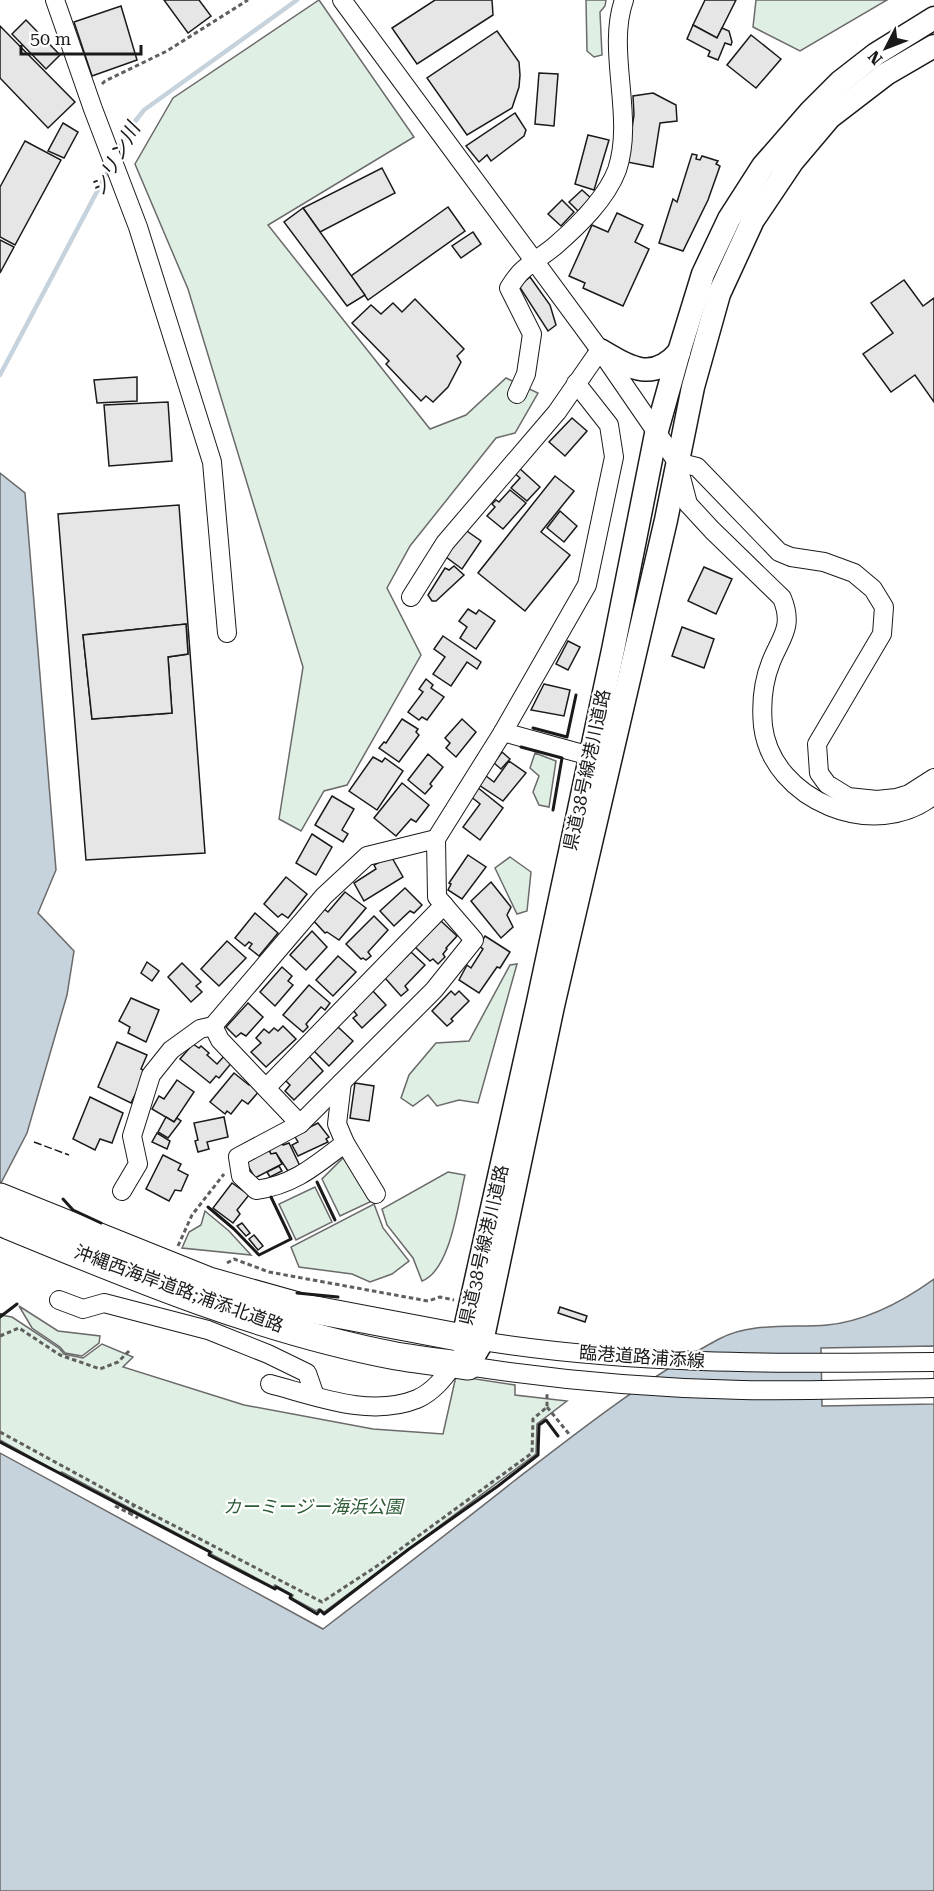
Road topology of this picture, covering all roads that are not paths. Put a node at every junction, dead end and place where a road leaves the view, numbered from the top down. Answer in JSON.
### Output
{"nodes":[{"id":1,"x":55,"y":0,"type":"edge"},
{"id":2,"x":342,"y":0,"type":"edge"},
{"id":3,"x":624,"y":0,"type":"edge"},
{"id":4,"x":934,"y":18,"type":"edge"},
{"id":5,"x":934,"y":46,"type":"edge"},
{"id":6,"x":534,"y":262,"type":"junction"},
{"id":7,"x":600,"y":350,"type":"junction"},
{"id":8,"x":679,"y":352,"type":"junction"},
{"id":9,"x":576,"y":383,"type":"junction"},
{"id":10,"x":517,"y":394,"type":"dead end"},
{"id":11,"x":656,"y":434,"type":"junction"},
{"id":12,"x":677,"y":462,"type":"junction"},
{"id":13,"x":411,"y":597,"type":"dead end"},
{"id":14,"x":227,"y":633,"type":"dead end"},
{"id":15,"x":503,"y":732,"type":"junction"},
{"id":16,"x":590,"y":756,"type":"junction"},
{"id":17,"x":934,"y":778,"type":"edge"},
{"id":18,"x":934,"y":795,"type":"edge"},
{"id":19,"x":436,"y":839,"type":"junction"},
{"id":20,"x":444,"y":905,"type":"junction"},
{"id":21,"x":213,"y":1026,"type":"junction"},
{"id":22,"x":342,"y":1082,"type":"junction"},
{"id":23,"x":266,"y":1088,"type":"junction"},
{"id":24,"x":300,"y":1124,"type":"junction"},
{"id":25,"x":345,"y":1143,"type":"junction"},
{"id":26,"x":122,"y":1191,"type":"dead end"},
{"id":27,"x":376,"y":1194,"type":"dead end"},
{"id":28,"x":0,"y":1197,"type":"edge"},
{"id":29,"x":0,"y":1222,"type":"edge"},
{"id":30,"x":47,"y":1229,"type":"junction"},
{"id":31,"x":59,"y":1300,"type":"dead end"},
{"id":32,"x":472,"y":1340,"type":"junction"},
{"id":33,"x":934,"y":1362,"type":"edge"},
{"id":34,"x":461,"y":1365,"type":"junction"},
{"id":35,"x":270,"y":1384,"type":"dead end"},
{"id":36,"x":934,"y":1388,"type":"edge"},
{"id":37,"x":315,"y":1396,"type":"junction"}],
"edges":[{"from":1,"to":14,"type":"street"},
{"from":2,"to":6,"type":"street"},
{"from":3,"to":6,"type":"street"},
{"from":4,"to":8,"type":"main road","name":"県道38号線港川道路"},
{"from":5,"to":12,"type":"main road","name":"県道38号線港川道路"},
{"from":6,"to":7,"type":"street"},
{"from":6,"to":10,"type":"street"},
{"from":7,"to":8,"type":"main road"},
{"from":7,"to":9,"type":"street"},
{"from":7,"to":11,"type":"street"},
{"from":8,"to":11,"type":"main road","name":"県道38号線港川道路"},
{"from":9,"to":13,"type":"street"},
{"from":9,"to":15,"type":"street"},
{"from":11,"to":12,"type":"street"},
{"from":11,"to":16,"type":"main road","name":"県道38号線港川道路"},
{"from":12,"to":17,"type":"street"},
{"from":12,"to":18,"type":"street"},
{"from":12,"to":32,"type":"main road","name":"県道38号線港川道路"},
{"from":15,"to":16,"type":"street"},
{"from":15,"to":19,"type":"street"},
{"from":16,"to":32,"type":"main road","name":"県道38号線港川道路"},
{"from":19,"to":20,"type":"street"},
{"from":19,"to":21,"type":"street"},
{"from":20,"to":22,"type":"street"},
{"from":20,"to":23,"type":"street"},
{"from":21,"to":23,"type":"street"},
{"from":21,"to":26,"type":"street"},
{"from":22,"to":24,"type":"street"},
{"from":22,"to":25,"type":"street"},
{"from":23,"to":24,"type":"street"},
{"from":24,"to":25,"type":"street"},
{"from":25,"to":27,"type":"street"},
{"from":28,"to":30,"type":"highway","name":"沖縄西海岸道路;浦添北道路"},
{"from":29,"to":30,"type":"highway","name":"沖縄西海岸道路;浦添北道路"},
{"from":30,"to":32,"type":"highway","name":"沖縄西海岸道路;浦添北道路"},
{"from":30,"to":34,"type":"highway","name":"沖縄西海岸道路;浦添北道路"},
{"from":31,"to":37,"type":"street"},
{"from":32,"to":33,"type":"street","name":"臨港道路浦添線"},
{"from":32,"to":34,"type":"main road","name":"県道38号線港川道路"},
{"from":34,"to":36,"type":"street","name":"臨港道路浦添線"},
{"from":34,"to":37,"type":"street"},
{"from":35,"to":37,"type":"street"}]}
